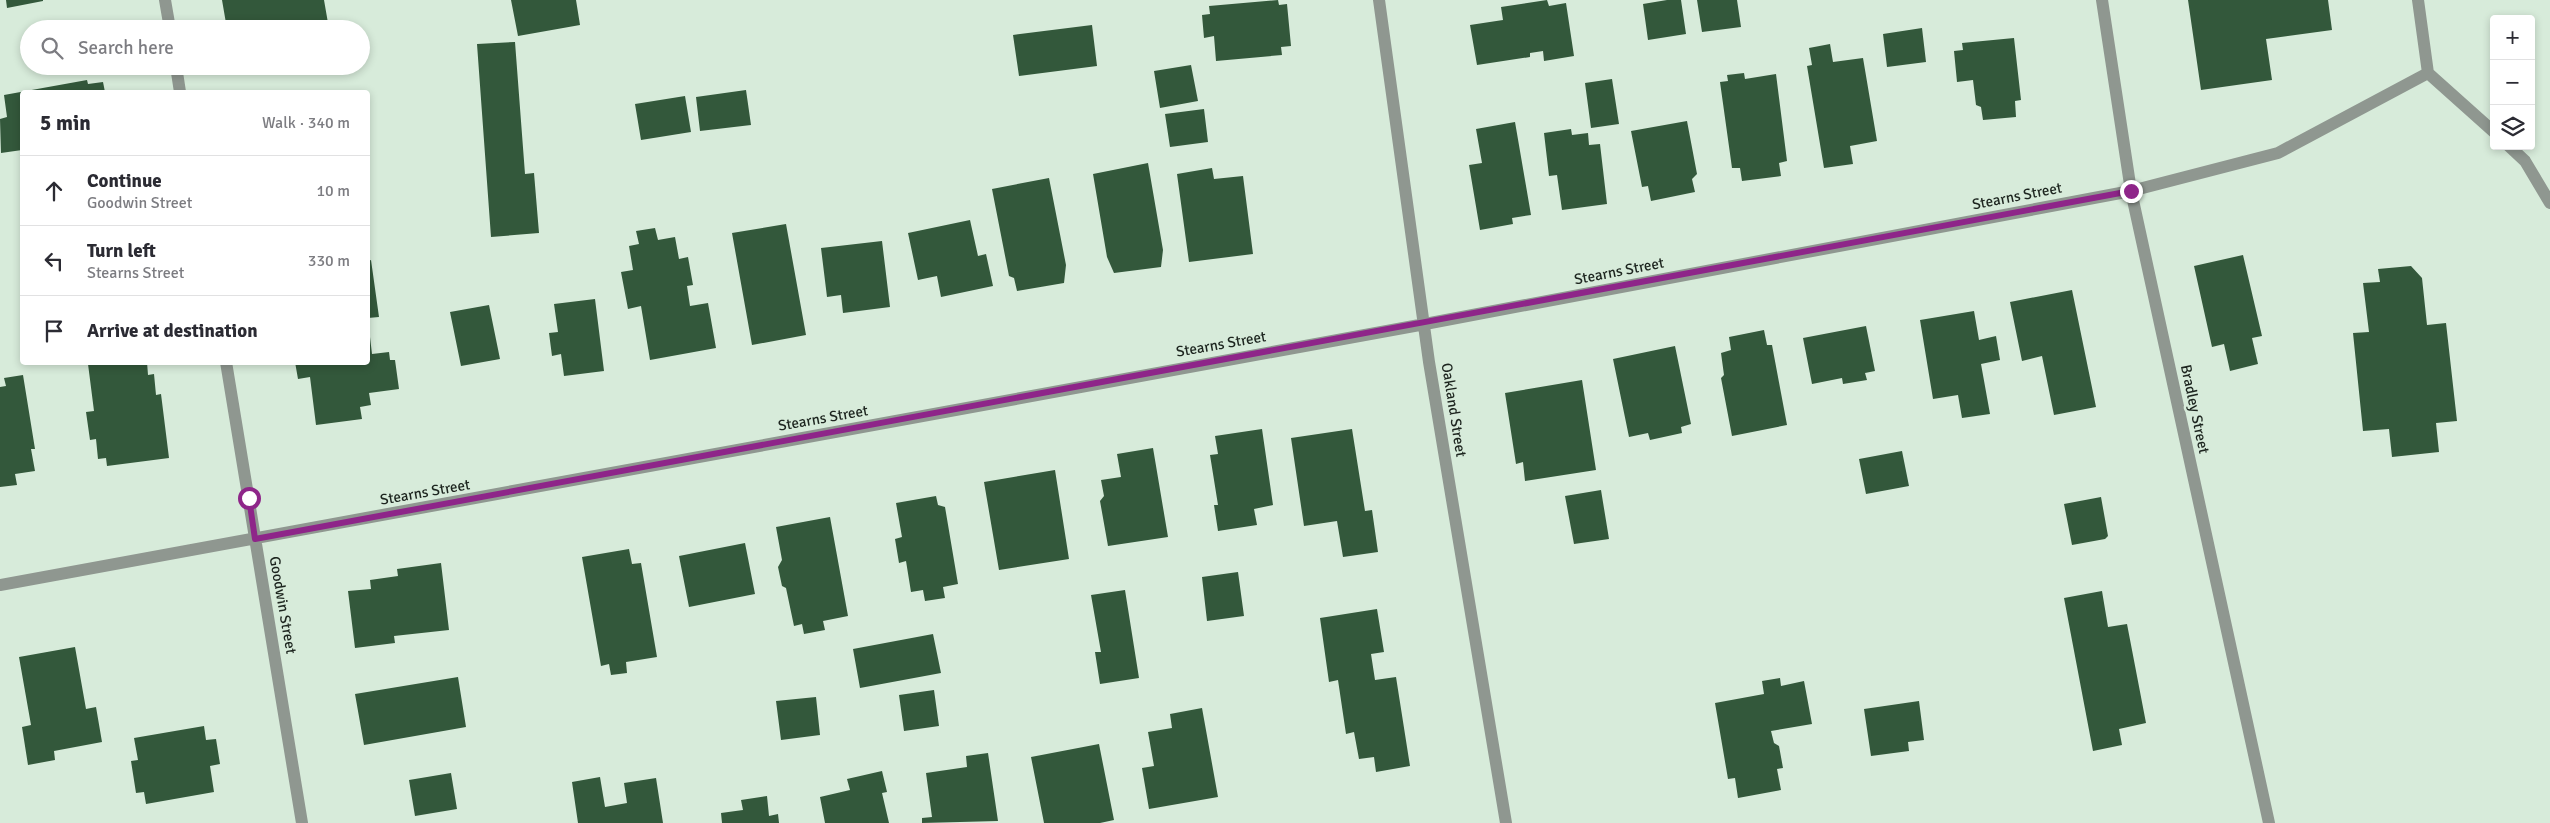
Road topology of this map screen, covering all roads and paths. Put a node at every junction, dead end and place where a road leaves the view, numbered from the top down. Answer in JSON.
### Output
{"nodes":[{"id":1,"x":165,"y":0,"type":"edge"},
{"id":2,"x":1378,"y":0,"type":"edge"},
{"id":3,"x":2102,"y":0,"type":"edge"},
{"id":4,"x":2418,"y":0,"type":"edge"},
{"id":5,"x":168,"y":20,"type":"edge"},
{"id":6,"x":2428,"y":73,"type":"junction"},
{"id":7,"x":177,"y":75,"type":"edge"},
{"id":8,"x":180,"y":90,"type":"edge"},
{"id":9,"x":2490,"y":128,"type":"edge"},
{"id":10,"x":2513,"y":150,"type":"edge"},
{"id":11,"x":2131,"y":191,"type":"junction"},
{"id":12,"x":2550,"y":204,"type":"edge"},
{"id":13,"x":1424,"y":324,"type":"junction"},
{"id":14,"x":226,"y":365,"type":"edge"},
{"id":15,"x":255,"y":539,"type":"junction"},
{"id":16,"x":0,"y":585,"type":"edge"},
{"id":17,"x":302,"y":823,"type":"edge"},
{"id":18,"x":1506,"y":823,"type":"edge"},
{"id":19,"x":2269,"y":823,"type":"edge"}],
"edges":[{"from":1,"to":5,"type":"street"},
{"from":2,"to":13,"type":"street","name":"Oakland Street"},
{"from":3,"to":11,"type":"street","name":"Bradley Street"},
{"from":4,"to":6,"type":"street"},
{"from":6,"to":9,"type":"street"},
{"from":6,"to":11,"type":"street","name":"Stearns Street"},
{"from":7,"to":8,"type":"street"},
{"from":10,"to":12,"type":"street"},
{"from":11,"to":13,"type":"street","name":"Stearns Street"},
{"from":11,"to":19,"type":"street","name":"Bradley Street"},
{"from":13,"to":15,"type":"street","name":"Stearns Street"},
{"from":13,"to":18,"type":"street","name":"Oakland Street"},
{"from":14,"to":15,"type":"street","name":"Goodwin Street"},
{"from":15,"to":16,"type":"street","name":"Stearns Street"},
{"from":15,"to":17,"type":"street","name":"Goodwin Street"}]}
